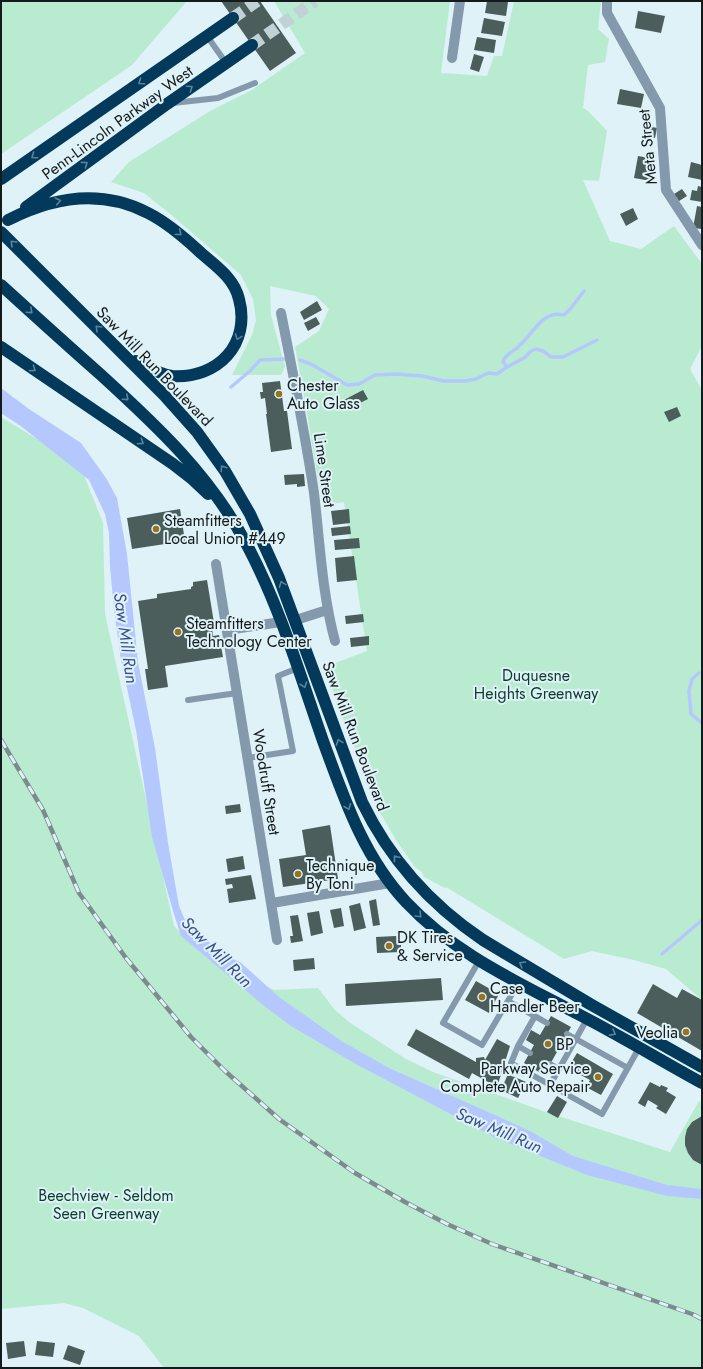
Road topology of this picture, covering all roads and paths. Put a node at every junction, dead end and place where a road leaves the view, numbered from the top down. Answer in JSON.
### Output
{"nodes":[{"id":1,"x":460,"y":1,"type":"edge"},
{"id":2,"x":608,"y":1,"type":"edge"},
{"id":3,"x":233,"y":18,"type":"tunnel mouth"},
{"id":4,"x":207,"y":36,"type":"junction"},
{"id":5,"x":252,"y":45,"type":"tunnel mouth"},
{"id":6,"x":452,"y":58,"type":"dead end"},
{"id":7,"x":226,"y":63,"type":"junction"},
{"id":8,"x":255,"y":83,"type":"dead end"},
{"id":9,"x":167,"y":104,"type":"junction"},
{"id":10,"x":1,"y":179,"type":"edge"},
{"id":11,"x":5,"y":223,"type":"edge"},
{"id":12,"x":1,"y":232,"type":"edge"},
{"id":13,"x":702,"y":245,"type":"edge"},
{"id":14,"x":1,"y":285,"type":"edge"},
{"id":15,"x":281,"y":313,"type":"dead end"},
{"id":16,"x":1,"y":347,"type":"edge"},
{"id":17,"x":126,"y":356,"type":"junction"},
{"id":18,"x":235,"y":523,"type":"junction"},
{"id":19,"x":216,"y":564,"type":"dead end"},
{"id":20,"x":327,"y":610,"type":"junction"},
{"id":21,"x":296,"y":620,"type":"junction"},
{"id":22,"x":281,"y":622,"type":"junction"},
{"id":23,"x":227,"y":630,"type":"junction"},
{"id":24,"x":334,"y":641,"type":"dead end"},
{"id":25,"x":298,"y":668,"type":"junction"},
{"id":26,"x":237,"y":693,"type":"junction"},
{"id":27,"x":188,"y":700,"type":"dead end"},
{"id":28,"x":248,"y":758,"type":"junction"},
{"id":29,"x":390,"y":883,"type":"junction"},
{"id":30,"x":420,"y":888,"type":"junction"},
{"id":31,"x":272,"y":903,"type":"junction"},
{"id":32,"x":277,"y":940,"type":"dead end"},
{"id":33,"x":479,"y":961,"type":"junction"},
{"id":34,"x":519,"y":982,"type":"junction"},
{"id":35,"x":508,"y":1001,"type":"junction"},
{"id":36,"x":535,"y":1016,"type":"junction"},
{"id":37,"x":588,"y":1019,"type":"junction"},
{"id":38,"x":546,"y":1023,"type":"dead end"},
{"id":39,"x":567,"y":1034,"type":"dead end"},
{"id":40,"x":576,"y":1039,"type":"junction"},
{"id":41,"x":518,"y":1046,"type":"junction"},
{"id":42,"x":639,"y":1048,"type":"junction"},
{"id":43,"x":530,"y":1053,"type":"dead end"},
{"id":44,"x":550,"y":1064,"type":"dead end"},
{"id":45,"x":702,"y":1067,"type":"edge"},
{"id":46,"x":628,"y":1068,"type":"junction"},
{"id":47,"x":675,"y":1068,"type":"junction"},
{"id":48,"x":558,"y":1069,"type":"junction"},
{"id":49,"x":702,"y":1083,"type":"edge"},
{"id":50,"x":550,"y":1085,"type":"junction"},
{"id":51,"x":702,"y":1089,"type":"edge"}],
"edges":[{"from":1,"to":6,"type":"street"},
{"from":2,"to":13,"type":"street","name":"Meta Street"},
{"from":3,"to":4,"type":"highway","name":"Penn-Lincoln Parkway West"},
{"from":4,"to":7,"type":"lane"},
{"from":4,"to":10,"type":"highway","name":"Penn-Lincoln Parkway West","one_way":true},
{"from":5,"to":7,"type":"highway","name":"Penn-Lincoln Parkway West"},
{"from":9,"to":7,"type":"highway","name":"Penn-Lincoln Parkway West","one_way":true},
{"from":8,"to":9,"type":"lane"},
{"from":11,"to":9,"type":"highway","name":"Penn-Lincoln Parkway West","one_way":true},
{"from":11,"to":17,"type":"highway","one_way":true},
{"from":17,"to":12,"type":"highway","name":"Saw Mill Run Boulevard","one_way":true},
{"from":14,"to":18,"type":"highway","name":"Saw Mill Run Boulevard","one_way":true},
{"from":15,"to":20,"type":"street","name":"Lime Street"},
{"from":16,"to":18,"type":"highway","one_way":true},
{"from":21,"to":17,"type":"highway","name":"Saw Mill Run Boulevard","one_way":true},
{"from":18,"to":22,"type":"highway","name":"Saw Mill Run Boulevard"},
{"from":19,"to":23,"type":"street","name":"Woodruff Street"},
{"from":20,"to":21,"type":"street"},
{"from":20,"to":24,"type":"street","name":"Lime Street"},
{"from":30,"to":21,"type":"highway","name":"Saw Mill Run Boulevard","one_way":true},
{"from":22,"to":23,"type":"street"},
{"from":22,"to":25,"type":"highway","name":"Saw Mill Run Boulevard"},
{"from":23,"to":26,"type":"street","name":"Woodruff Street"},
{"from":25,"to":28,"type":"lane"},
{"from":25,"to":29,"type":"highway","name":"Saw Mill Run Boulevard","one_way":true},
{"from":26,"to":27,"type":"lane"},
{"from":26,"to":28,"type":"street","name":"Woodruff Street"},
{"from":28,"to":31,"type":"street","name":"Woodruff Street"},
{"from":29,"to":30,"type":"highway"},
{"from":29,"to":31,"type":"street"},
{"from":29,"to":33,"type":"highway","name":"Saw Mill Run Boulevard","one_way":true},
{"from":45,"to":30,"type":"highway","name":"Saw Mill Run Boulevard","one_way":true},
{"from":31,"to":32,"type":"street","name":"Woodruff Street"},
{"from":33,"to":34,"type":"highway","name":"Saw Mill Run Boulevard"},
{"from":33,"to":35,"type":"lane"},
{"from":34,"to":35,"type":"lane"},
{"from":34,"to":37,"type":"highway","name":"Saw Mill Run Boulevard"},
{"from":35,"to":36,"type":"lane"},
{"from":36,"to":38,"type":"lane"},
{"from":36,"to":41,"type":"lane"},
{"from":37,"to":40,"type":"lane"},
{"from":37,"to":42,"type":"highway","name":"Saw Mill Run Boulevard","one_way":true},
{"from":39,"to":40,"type":"lane"},
{"from":40,"to":46,"type":"lane"},
{"from":40,"to":48,"type":"lane"},
{"from":41,"to":43,"type":"lane"},
{"from":41,"to":50,"type":"lane"},
{"from":42,"to":46,"type":"lane"},
{"from":42,"to":47,"type":"highway","name":"Saw Mill Run Boulevard"},
{"from":44,"to":48,"type":"lane"},
{"from":46,"to":50,"type":"lane"},
{"from":47,"to":49,"type":"highway","name":"Saw Mill Run Boulevard"},
{"from":47,"to":51,"type":"highway"},
{"from":48,"to":50,"type":"lane"}]}
